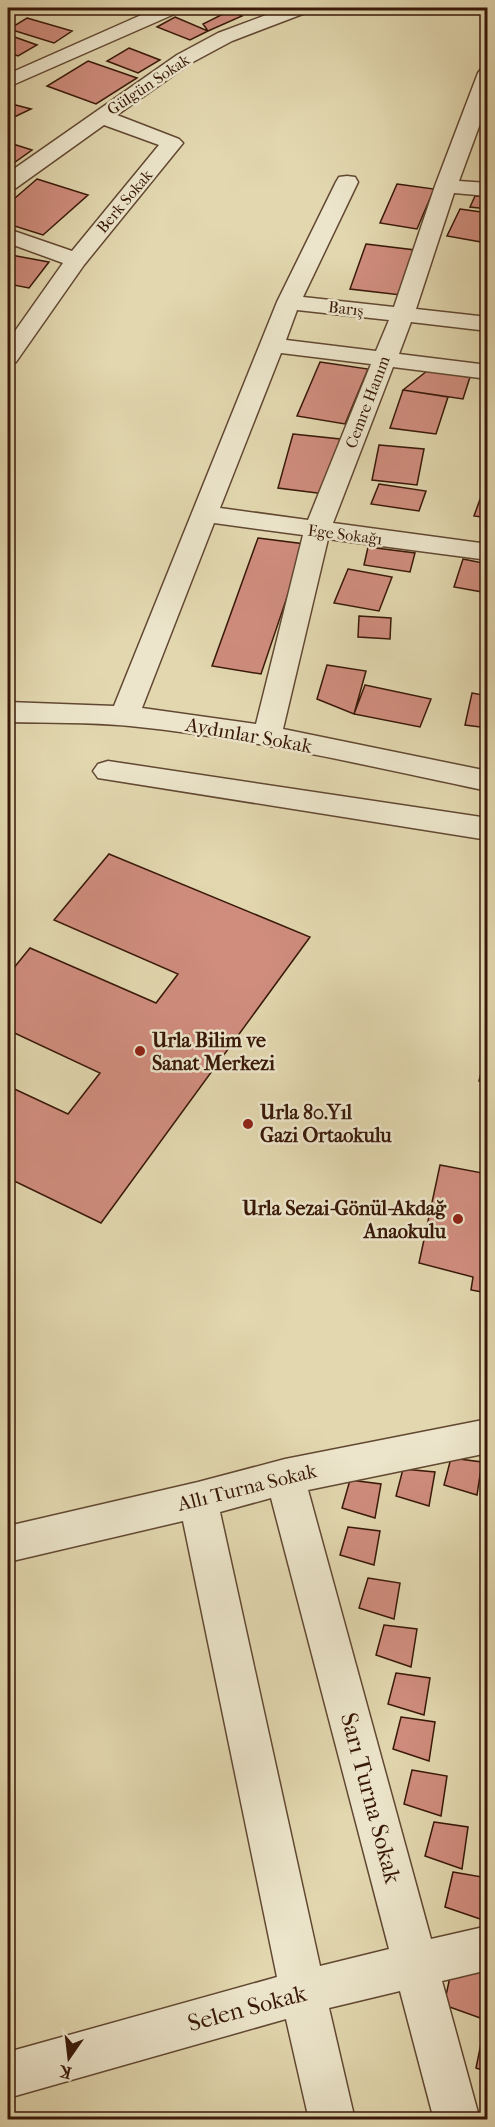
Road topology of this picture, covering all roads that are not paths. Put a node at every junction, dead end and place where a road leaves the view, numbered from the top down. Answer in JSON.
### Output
{"nodes":[{"id":1,"x":166,"y":8,"type":"edge"},
{"id":2,"x":301,"y":8,"type":"edge"},
{"id":3,"x":487,"y":73,"type":"edge"},
{"id":4,"x":8,"y":81,"type":"edge"},
{"id":5,"x":100,"y":116,"type":"junction"},
{"id":6,"x":347,"y":182,"type":"dead end"},
{"id":7,"x":8,"y":183,"type":"edge"},
{"id":8,"x":446,"y":186,"type":"junction"},
{"id":9,"x":488,"y":190,"type":"edge"},
{"id":10,"x":8,"y":236,"type":"edge"},
{"id":11,"x":75,"y":260,"type":"junction"},
{"id":12,"x":289,"y":302,"type":"junction"},
{"id":13,"x":403,"y":313,"type":"junction"},
{"id":14,"x":488,"y":324,"type":"edge"},
{"id":15,"x":273,"y":345,"type":"junction"},
{"id":16,"x":8,"y":357,"type":"edge"},
{"id":17,"x":384,"y":358,"type":"junction"},
{"id":18,"x":488,"y":372,"type":"edge"},
{"id":19,"x":204,"y":514,"type":"junction"},
{"id":20,"x":317,"y":530,"type":"junction"},
{"id":21,"x":488,"y":552,"type":"edge"},
{"id":22,"x":8,"y":692,"type":"edge"},
{"id":23,"x":62,"y":710,"type":"junction"},
{"id":24,"x":8,"y":712,"type":"edge"},
{"id":25,"x":125,"y":715,"type":"junction"},
{"id":26,"x":267,"y":736,"type":"junction"},
{"id":27,"x":108,"y":771,"type":"dead end"},
{"id":28,"x":488,"y":781,"type":"edge"},
{"id":29,"x":488,"y":829,"type":"edge"},
{"id":30,"x":488,"y":1436,"type":"edge"},
{"id":31,"x":285,"y":1477,"type":"junction"},
{"id":32,"x":198,"y":1500,"type":"junction"},
{"id":33,"x":8,"y":1544,"type":"edge"},
{"id":34,"x":488,"y":1948,"type":"edge"},
{"id":35,"x":417,"y":1966,"type":"junction"},
{"id":36,"x":303,"y":1992,"type":"junction"},
{"id":37,"x":8,"y":2075,"type":"edge"},
{"id":38,"x":332,"y":2120,"type":"edge"},
{"id":39,"x":457,"y":2120,"type":"edge"}],
"edges":[{"from":1,"to":4,"type":"street"},
{"from":2,"to":5,"type":"street","name":"Gülgün Sokak"},
{"from":3,"to":8,"type":"street","name":"Cemre Hanım"},
{"from":5,"to":7,"type":"street","name":"Gülgün Sokak"},
{"from":5,"to":11,"type":"street","name":"Berk Sokak"},
{"from":6,"to":12,"type":"street"},
{"from":8,"to":9,"type":"street"},
{"from":8,"to":13,"type":"street","name":"Cemre Hanım"},
{"from":10,"to":11,"type":"street"},
{"from":11,"to":16,"type":"street","name":"Berk Sokak"},
{"from":12,"to":13,"type":"street","name":"Barış"},
{"from":12,"to":15,"type":"street"},
{"from":13,"to":14,"type":"street","name":"Barış"},
{"from":13,"to":17,"type":"street","name":"Cemre Hanım"},
{"from":15,"to":17,"type":"street"},
{"from":15,"to":19,"type":"street"},
{"from":17,"to":18,"type":"street"},
{"from":17,"to":20,"type":"street","name":"Cemre Hanım"},
{"from":19,"to":20,"type":"street","name":"Ege Sokağı"},
{"from":19,"to":25,"type":"street"},
{"from":20,"to":21,"type":"street","name":"Ege Sokağı"},
{"from":20,"to":26,"type":"street","name":"Cemre Hanım"},
{"from":22,"to":23,"type":"street"},
{"from":23,"to":24,"type":"street","name":"Aydınlar Sokak"},
{"from":23,"to":25,"type":"street","name":"Aydınlar Sokak"},
{"from":25,"to":26,"type":"street","name":"Aydınlar Sokak"},
{"from":26,"to":28,"type":"street","name":"Aydınlar Sokak"},
{"from":27,"to":29,"type":"street"},
{"from":30,"to":31,"type":"street","name":"Allı Turna Sokak"},
{"from":31,"to":32,"type":"street","name":"Allı Turna Sokak"},
{"from":31,"to":35,"type":"street","name":"Sarı Turna Sokak"},
{"from":32,"to":33,"type":"street","name":"Allı Turna Sokak"},
{"from":32,"to":36,"type":"street"},
{"from":34,"to":35,"type":"street","name":"Selen Sokak"},
{"from":35,"to":36,"type":"street","name":"Selen Sokak"},
{"from":35,"to":39,"type":"street","name":"Sarı Turna Sokak"},
{"from":36,"to":37,"type":"street","name":"Selen Sokak"},
{"from":36,"to":38,"type":"street"}]}
